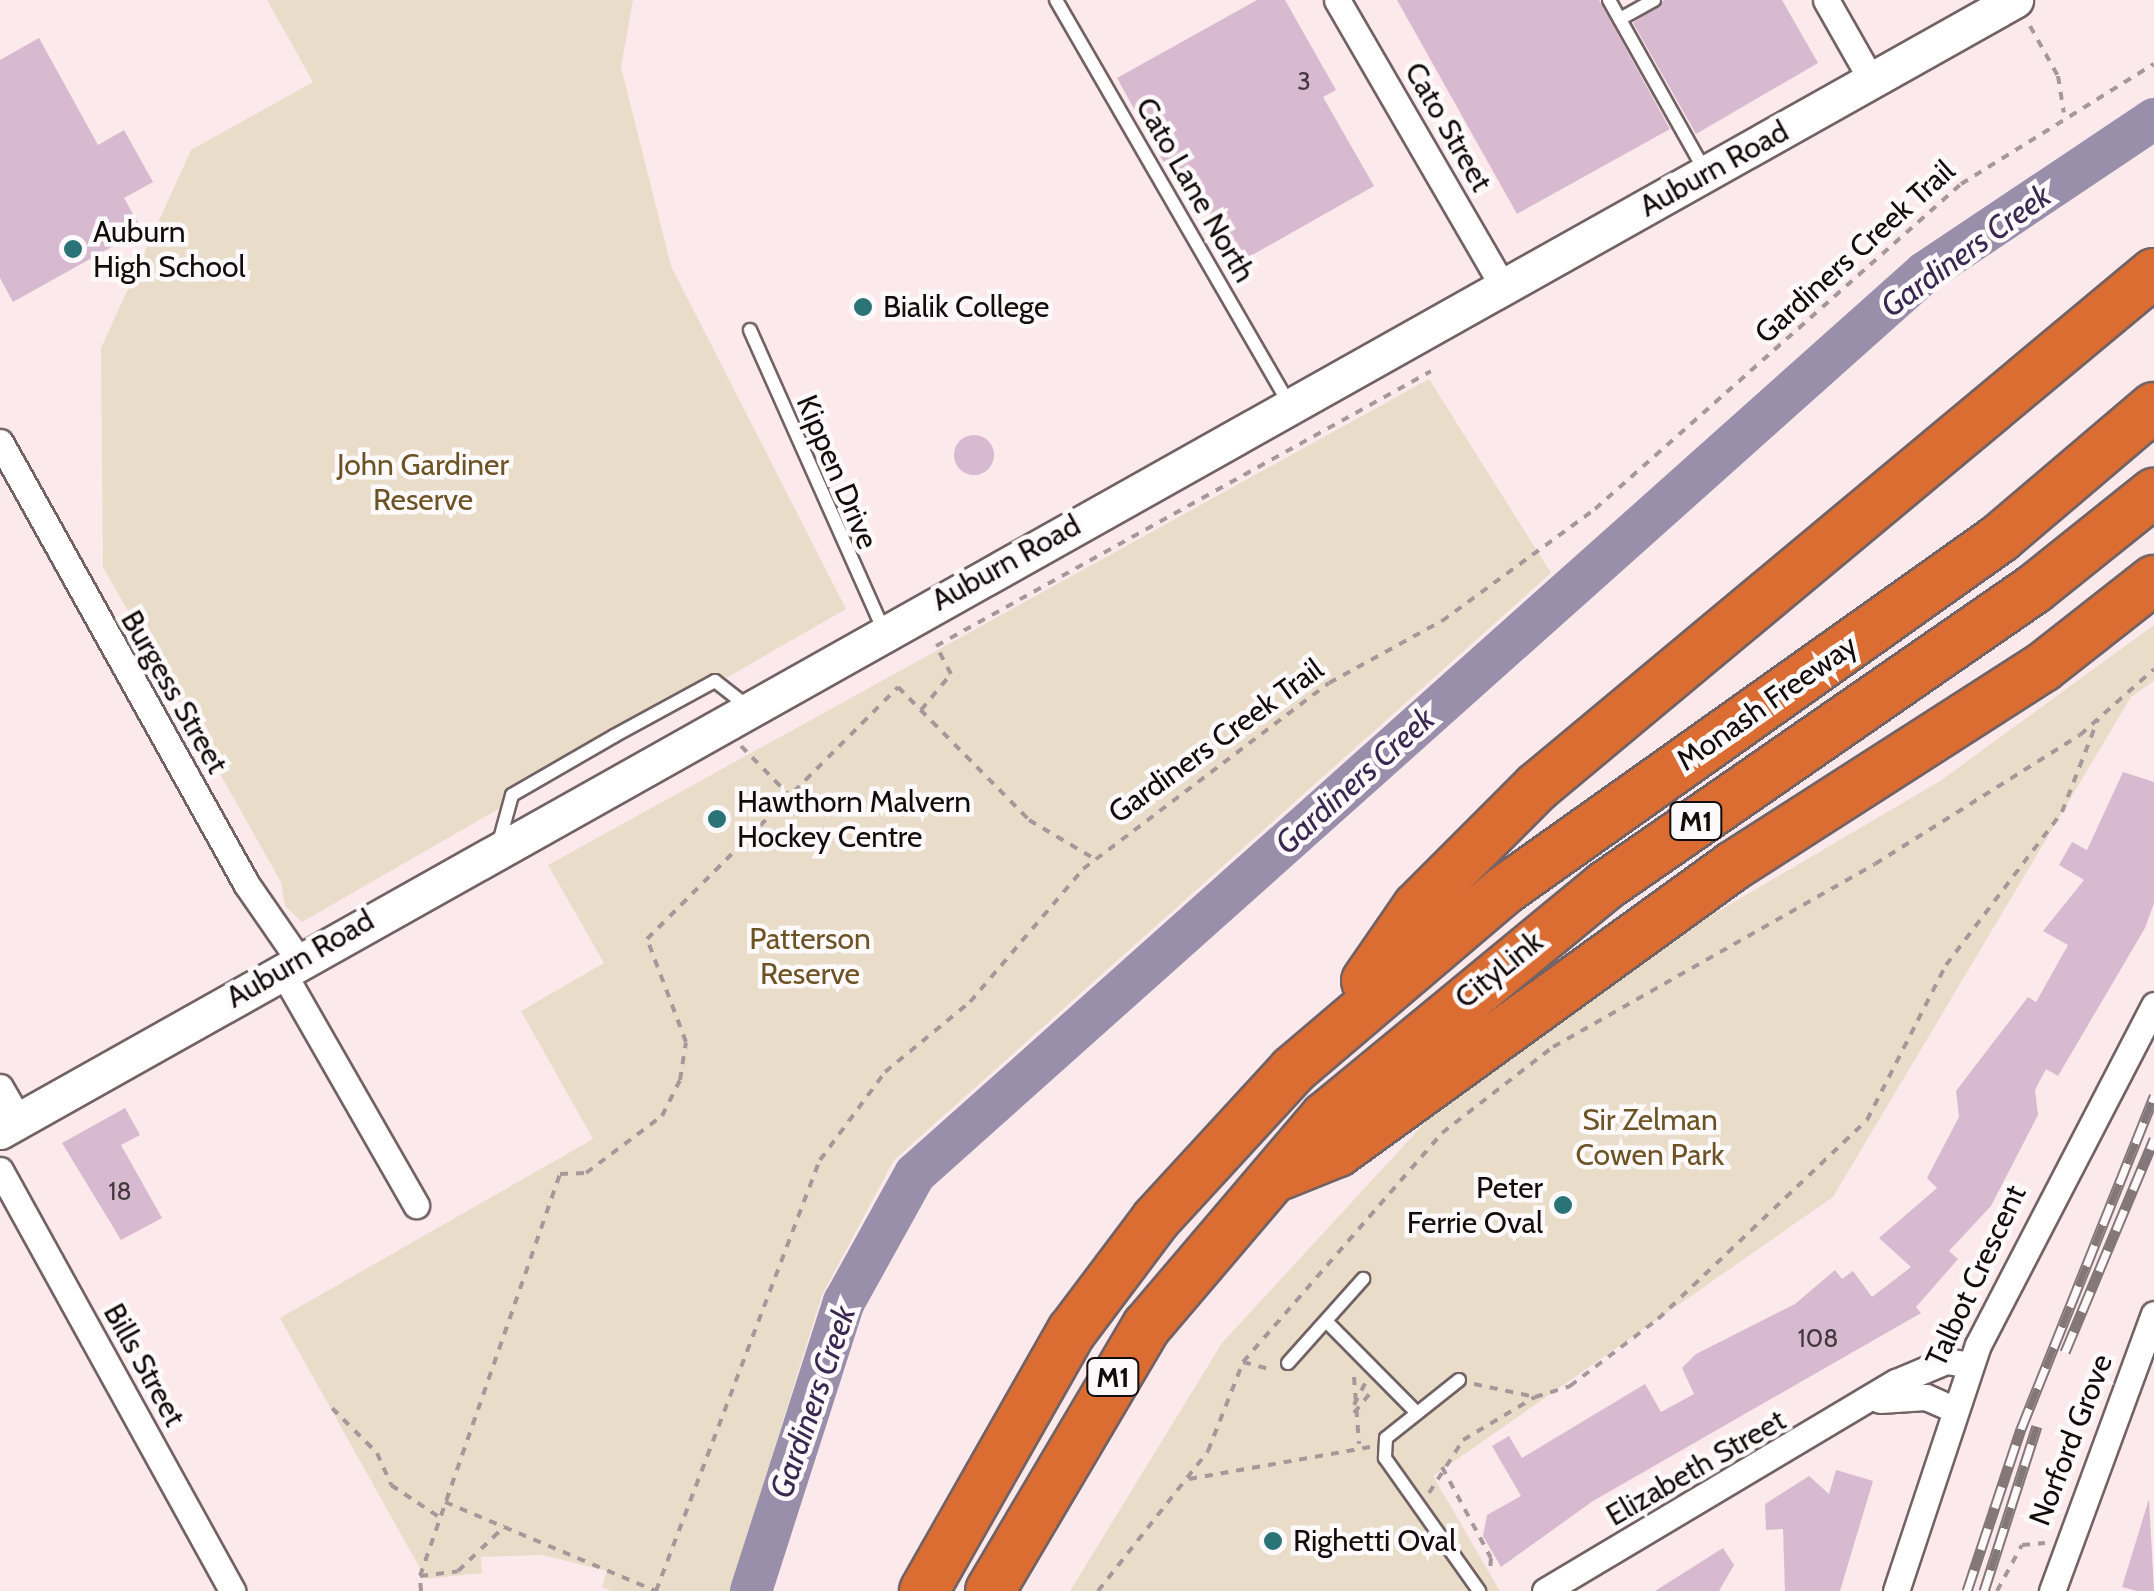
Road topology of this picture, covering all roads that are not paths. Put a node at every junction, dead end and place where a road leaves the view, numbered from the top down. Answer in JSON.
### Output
{"nodes":[{"id":1,"x":1056,"y":0,"type":"edge"},
{"id":2,"x":1337,"y":0,"type":"edge"},
{"id":3,"x":1609,"y":0,"type":"edge"},
{"id":4,"x":1654,"y":0,"type":"edge"},
{"id":5,"x":1826,"y":0,"type":"edge"},
{"id":6,"x":2023,"y":13,"type":"edge"},
{"id":7,"x":1620,"y":19,"type":"junction"},
{"id":8,"x":1872,"y":81,"type":"junction"},
{"id":9,"x":1706,"y":174,"type":"junction"},
{"id":10,"x":2151,"y":279,"type":"edge"},
{"id":11,"x":1503,"y":286,"type":"junction"},
{"id":12,"x":750,"y":330,"type":"dead end"},
{"id":13,"x":1290,"y":406,"type":"junction"},
{"id":14,"x":2154,"y":406,"type":"edge"},
{"id":15,"x":0,"y":442,"type":"edge"},
{"id":16,"x":0,"y":471,"type":"edge"},
{"id":17,"x":2154,"y":493,"type":"edge"},
{"id":18,"x":44,"y":532,"type":"junction"},
{"id":19,"x":2154,"y":580,"type":"edge"},
{"id":20,"x":884,"y":631,"type":"junction"},
{"id":21,"x":289,"y":966,"type":"junction"},
{"id":22,"x":2154,"y":1005,"type":"edge"},
{"id":23,"x":1330,"y":1034,"type":"junction"},
{"id":24,"x":0,"y":1086,"type":"edge"},
{"id":25,"x":10,"y":1125,"type":"edge"},
{"id":26,"x":0,"y":1170,"type":"edge"},
{"id":27,"x":1264,"y":1182,"type":"junction"},
{"id":28,"x":416,"y":1206,"type":"dead end"},
{"id":29,"x":1363,"y":1279,"type":"dead end"},
{"id":30,"x":2154,"y":1314,"type":"edge"},
{"id":31,"x":1327,"y":1322,"type":"junction"},
{"id":32,"x":1970,"y":1365,"type":"junction"},
{"id":33,"x":1285,"y":1366,"type":"road end"},
{"id":34,"x":1459,"y":1380,"type":"dead end"},
{"id":35,"x":1880,"y":1400,"type":"junction"},
{"id":36,"x":1953,"y":1409,"type":"junction"},
{"id":37,"x":1417,"y":1413,"type":"junction"},
{"id":38,"x":232,"y":1591,"type":"edge"},
{"id":39,"x":924,"y":1591,"type":"edge"},
{"id":40,"x":990,"y":1591,"type":"edge"},
{"id":41,"x":1480,"y":1591,"type":"edge"},
{"id":42,"x":1545,"y":1591,"type":"edge"},
{"id":43,"x":1896,"y":1591,"type":"edge"},
{"id":44,"x":2052,"y":1591,"type":"edge"}],
"edges":[{"from":1,"to":13,"type":"lane","name":"Cato Lane North"},
{"from":2,"to":11,"type":"street","name":"Cato Street"},
{"from":3,"to":7,"type":"lane"},
{"from":4,"to":7,"type":"lane"},
{"from":5,"to":8,"type":"street"},
{"from":6,"to":8,"type":"main road","name":"Auburn Road"},
{"from":7,"to":9,"type":"lane"},
{"from":8,"to":9,"type":"main road","name":"Auburn Road"},
{"from":9,"to":11,"type":"main road","name":"Auburn Road"},
{"from":10,"to":23,"type":"highway"},
{"from":11,"to":13,"type":"main road","name":"Auburn Road"},
{"from":12,"to":20,"type":"lane","name":"Kippen Drive"},
{"from":13,"to":20,"type":"main road","name":"Auburn Road"},
{"from":14,"to":23,"type":"highway","name":"Monash Freeway","number":"M1"},
{"from":15,"to":18,"type":"street","name":"Burgess Street"},
{"from":16,"to":18,"type":"street","name":"Burgess Street"},
{"from":17,"to":27,"type":"highway","name":"CityLink","number":"M1"},
{"from":18,"to":21,"type":"street","name":"Burgess Street"},
{"from":19,"to":27,"type":"highway"},
{"from":20,"to":21,"type":"main road","name":"Auburn Road"},
{"from":21,"to":25,"type":"main road","name":"Auburn Road"},
{"from":21,"to":28,"type":"street","name":"Burgess Street"},
{"from":22,"to":32,"type":"street","name":"Talbot Crescent"},
{"from":23,"to":39,"type":"highway","number":"M1"},
{"from":24,"to":25,"type":"street"},
{"from":26,"to":38,"type":"street","name":"Bills Street"},
{"from":27,"to":40,"type":"highway","name":"CityLink","number":"M1"},
{"from":29,"to":31,"type":"lane"},
{"from":30,"to":44,"type":"street","name":"Norford Grove"},
{"from":31,"to":33,"type":"lane"},
{"from":31,"to":37,"type":"lane"},
{"from":32,"to":35,"type":"street","name":"Elizabeth Street"},
{"from":32,"to":36,"type":"street","name":"Talbot Crescent"},
{"from":34,"to":37,"type":"lane"},
{"from":35,"to":36,"type":"street","name":"Elizabeth Street"},
{"from":35,"to":42,"type":"street","name":"Elizabeth Street"},
{"from":36,"to":43,"type":"street","name":"Talbot Crescent"},
{"from":37,"to":41,"type":"lane"}]}
